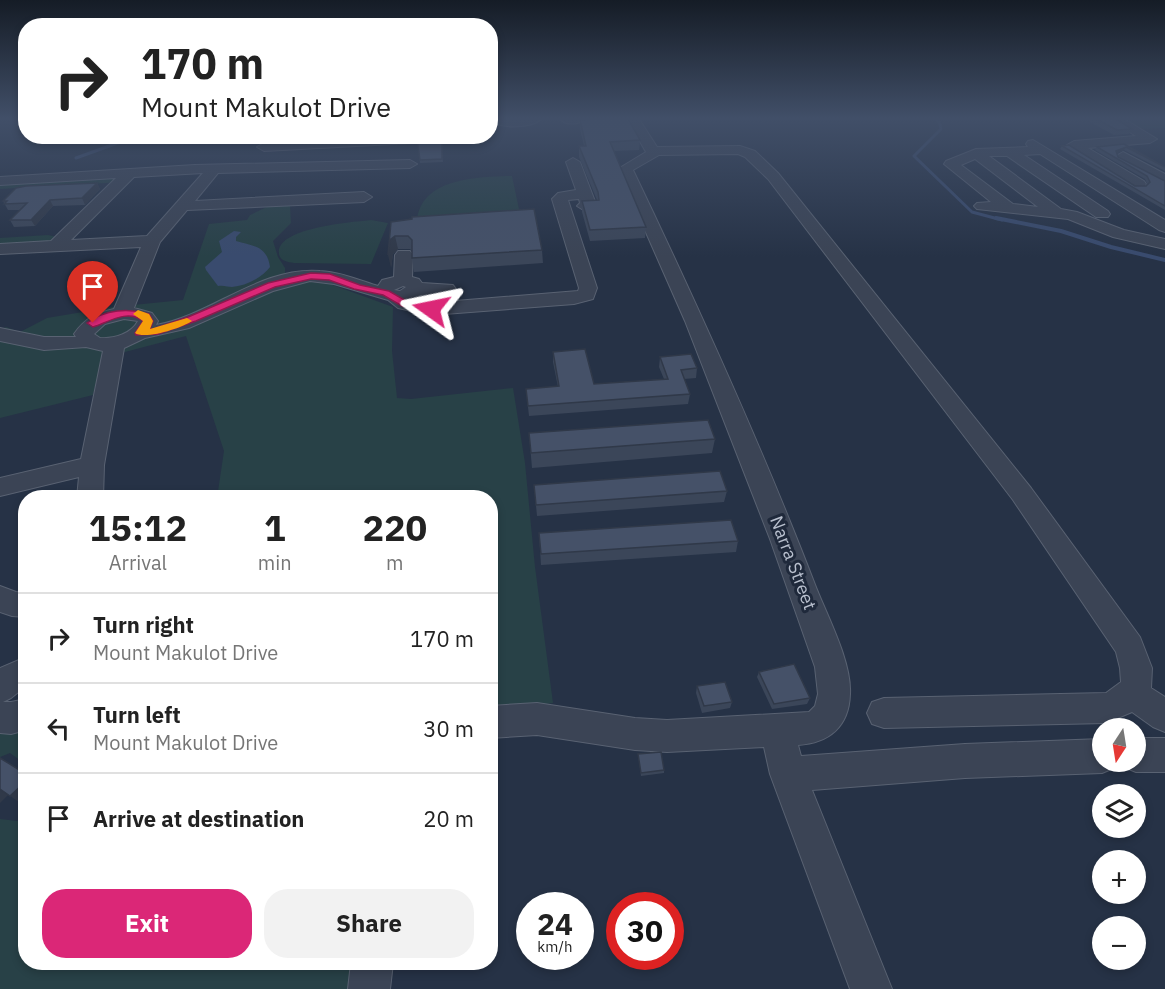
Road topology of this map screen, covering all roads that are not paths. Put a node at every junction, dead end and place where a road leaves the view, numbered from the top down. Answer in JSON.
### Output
{"nodes":[{"id":1,"x":256,"y":165,"type":"edge"},
{"id":2,"x":270,"y":165,"type":"edge"},
{"id":3,"x":377,"y":165,"type":"edge"},
{"id":4,"x":574,"y":165,"type":"edge"},
{"id":5,"x":631,"y":165,"type":"edge"},
{"id":6,"x":762,"y":165,"type":"edge"},
{"id":7,"x":952,"y":165,"type":"edge"},
{"id":8,"x":993,"y":165,"type":"edge"},
{"id":9,"x":1030,"y":165,"type":"edge"},
{"id":10,"x":1067,"y":165,"type":"edge"},
{"id":11,"x":1108,"y":165,"type":"edge"},
{"id":12,"x":1139,"y":165,"type":"edge"},
{"id":13,"x":214,"y":169,"type":"junction"},
{"id":14,"x":269,"y":169,"type":"junction"},
{"id":15,"x":252,"y":170,"type":"junction"},
{"id":16,"x":130,"y":173,"type":"junction"},
{"id":17,"x":1165,"y":180,"type":"edge"},
{"id":18,"x":0,"y":181,"type":"edge"},
{"id":19,"x":1139,"y":184,"type":"edge"},
{"id":20,"x":118,"y":185,"type":"junction"},
{"id":21,"x":0,"y":191,"type":"edge"},
{"id":22,"x":364,"y":197,"type":"dead end"},
{"id":23,"x":182,"y":206,"type":"junction"},
{"id":24,"x":982,"y":206,"type":"dead end"},
{"id":25,"x":1009,"y":209,"type":"junction"},
{"id":26,"x":1140,"y":211,"type":"junction"},
{"id":27,"x":1102,"y":214,"type":"junction"},
{"id":28,"x":1064,"y":215,"type":"junction"},
{"id":29,"x":1165,"y":227,"type":"edge"},
{"id":30,"x":68,"y":232,"type":"junction"},
{"id":31,"x":0,"y":236,"type":"edge"},
{"id":32,"x":152,"y":241,"type":"junction"},
{"id":33,"x":1165,"y":244,"type":"edge"},
{"id":34,"x":56,"y":246,"type":"junction"},
{"id":35,"x":0,"y":249,"type":"edge"},
{"id":36,"x":404,"y":255,"type":"dead end"},
{"id":37,"x":447,"y":289,"type":"dead end"},
{"id":38,"x":399,"y":290,"type":"junction"},
{"id":39,"x":122,"y":313,"type":"junction"},
{"id":40,"x":140,"y":333,"type":"junction"},
{"id":41,"x":0,"y":334,"type":"edge"},
{"id":42,"x":87,"y":340,"type":"junction"},
{"id":43,"x":114,"y":344,"type":"junction"},
{"id":44,"x":93,"y":465,"type":"junction"},
{"id":45,"x":0,"y":487,"type":"edge"},
{"id":46,"x":91,"y":490,"type":"edge"},
{"id":47,"x":0,"y":597,"type":"edge"},
{"id":48,"x":18,"y":604,"type":"edge"},
{"id":49,"x":18,"y":674,"type":"edge"},
{"id":50,"x":0,"y":688,"type":"edge"},
{"id":51,"x":1133,"y":694,"type":"junction"},
{"id":52,"x":884,"y":713,"type":"dead end"},
{"id":53,"x":18,"y":716,"type":"edge"},
{"id":54,"x":1165,"y":716,"type":"edge"},
{"id":55,"x":0,"y":717,"type":"edge"},
{"id":56,"x":498,"y":721,"type":"edge"},
{"id":57,"x":777,"y":730,"type":"junction"},
{"id":58,"x":1146,"y":755,"type":"edge"},
{"id":59,"x":1165,"y":755,"type":"edge"},
{"id":60,"x":1092,"y":756,"type":"edge"},
{"id":61,"x":788,"y":774,"type":"junction"},
{"id":62,"x":371,"y":970,"type":"edge"},
{"id":63,"x":369,"y":989,"type":"edge"},
{"id":64,"x":871,"y":989,"type":"edge"}],
"edges":[{"from":1,"to":15,"type":"street"},
{"from":2,"to":14,"type":"street"},
{"from":3,"to":14,"type":"street"},
{"from":4,"to":38,"type":"street"},
{"from":5,"to":57,"type":"street","name":"Narra Street"},
{"from":6,"to":51,"type":"street"},
{"from":7,"to":25,"type":"street"},
{"from":8,"to":28,"type":"street"},
{"from":9,"to":27,"type":"street"},
{"from":10,"to":26,"type":"street"},
{"from":11,"to":19,"type":"street"},
{"from":12,"to":17,"type":"street"},
{"from":13,"to":15,"type":"street"},
{"from":13,"to":16,"type":"street"},
{"from":13,"to":23,"type":"street"},
{"from":14,"to":15,"type":"street"},
{"from":16,"to":18,"type":"street"},
{"from":16,"to":20,"type":"street"},
{"from":20,"to":21,"type":"street"},
{"from":20,"to":30,"type":"street"},
{"from":22,"to":23,"type":"street"},
{"from":23,"to":32,"type":"street"},
{"from":24,"to":25,"type":"street"},
{"from":25,"to":28,"type":"street"},
{"from":26,"to":27,"type":"street"},
{"from":26,"to":29,"type":"street"},
{"from":27,"to":28,"type":"street"},
{"from":28,"to":33,"type":"street"},
{"from":30,"to":31,"type":"street"},
{"from":30,"to":34,"type":"street"},
{"from":32,"to":34,"type":"street"},
{"from":32,"to":39,"type":"street"},
{"from":34,"to":35,"type":"street"},
{"from":36,"to":38,"type":"street"},
{"from":37,"to":38,"type":"street"},
{"from":38,"to":40,"type":"street"},
{"from":39,"to":40,"type":"street"},
{"from":39,"to":42,"type":"street"},
{"from":40,"to":43,"type":"street"},
{"from":41,"to":42,"type":"street"},
{"from":42,"to":43,"type":"street"},
{"from":43,"to":44,"type":"street"},
{"from":44,"to":45,"type":"street"},
{"from":44,"to":46,"type":"street"},
{"from":47,"to":48,"type":"street"},
{"from":49,"to":50,"type":"street"},
{"from":51,"to":52,"type":"street"},
{"from":51,"to":54,"type":"street"},
{"from":53,"to":55,"type":"street"},
{"from":56,"to":57,"type":"street","name":"Narra Street"},
{"from":57,"to":61,"type":"street"},
{"from":58,"to":59,"type":"street"},
{"from":60,"to":61,"type":"street"},
{"from":61,"to":64,"type":"street"},
{"from":62,"to":63,"type":"street"}]}
